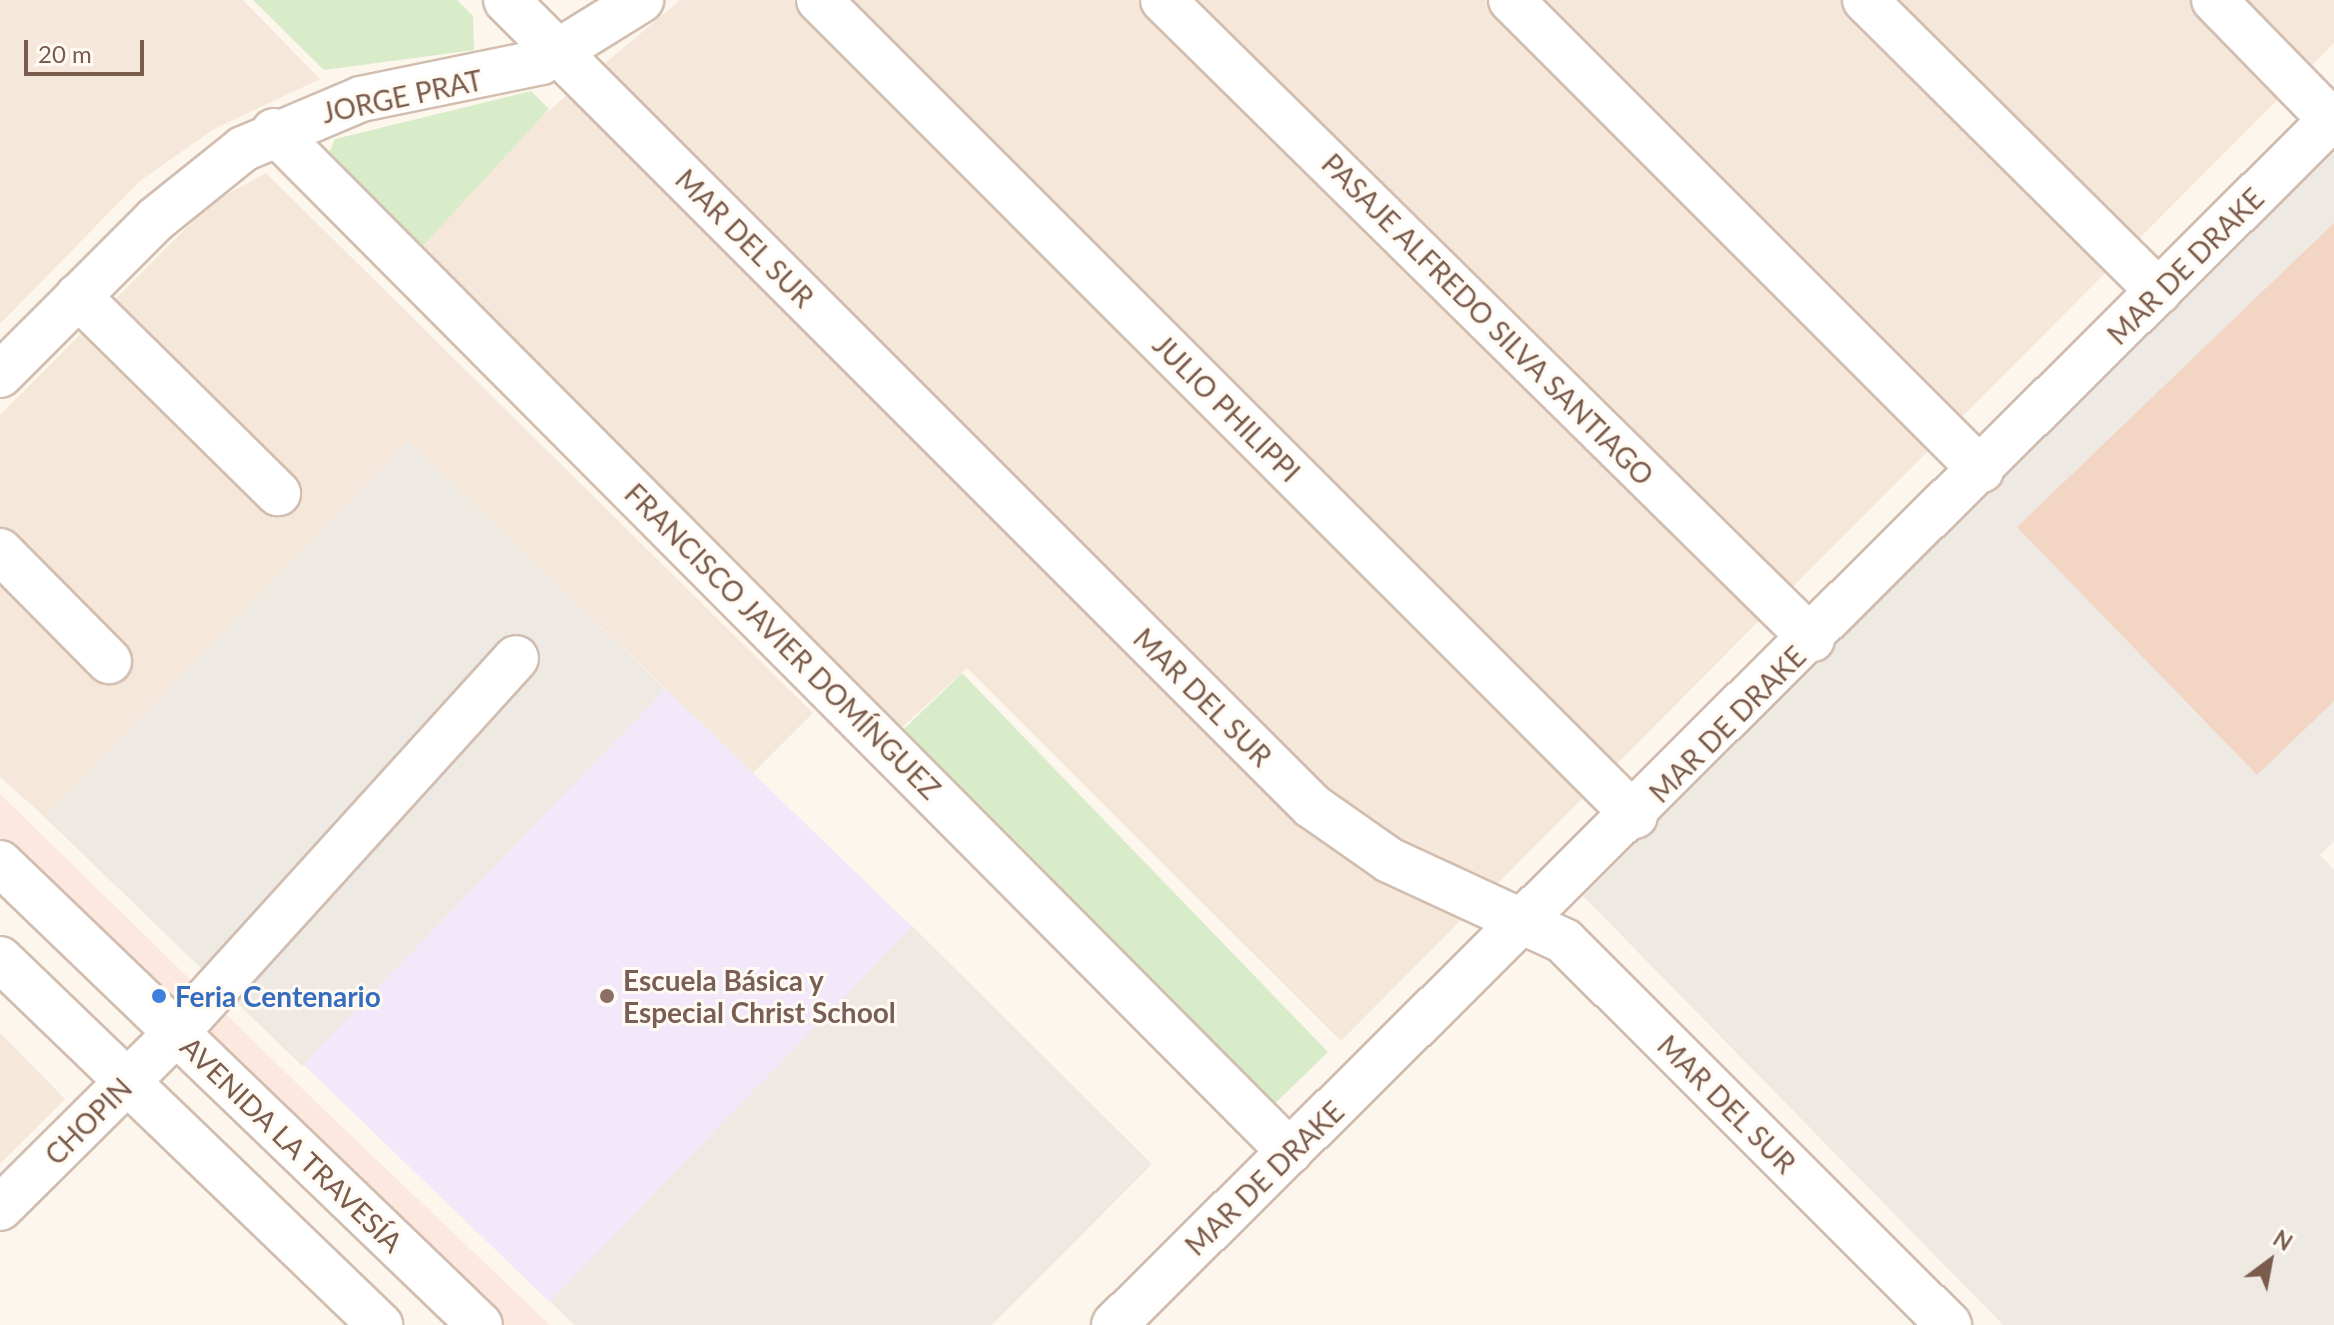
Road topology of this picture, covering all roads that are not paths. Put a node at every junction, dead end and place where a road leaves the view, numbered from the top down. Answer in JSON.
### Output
{"nodes":[{"id":1,"x":506,"y":0,"type":"edge"},
{"id":2,"x":641,"y":0,"type":"edge"},
{"id":3,"x":819,"y":0,"type":"edge"},
{"id":4,"x":1163,"y":0,"type":"edge"},
{"id":5,"x":1511,"y":0,"type":"edge"},
{"id":6,"x":1865,"y":0,"type":"edge"},
{"id":7,"x":2214,"y":0,"type":"edge"},
{"id":8,"x":560,"y":53,"type":"junction"},
{"id":9,"x":2333,"y":119,"type":"edge"},
{"id":10,"x":274,"y":131,"type":"junction"},
{"id":11,"x":2159,"y":292,"type":"junction"},
{"id":12,"x":78,"y":296,"type":"junction"},
{"id":13,"x":0,"y":375,"type":"edge"},
{"id":14,"x":1981,"y":470,"type":"junction"},
{"id":15,"x":278,"y":493,"type":"dead end"},
{"id":16,"x":0,"y":551,"type":"edge"},
{"id":17,"x":1812,"y":639,"type":"junction"},
{"id":18,"x":516,"y":658,"type":"dead end"},
{"id":19,"x":109,"y":661,"type":"dead end"},
{"id":20,"x":1635,"y":816,"type":"junction"},
{"id":21,"x":0,"y":863,"type":"edge"},
{"id":22,"x":1531,"y":920,"type":"junction"},
{"id":23,"x":0,"y":959,"type":"edge"},
{"id":24,"x":176,"y":1033,"type":"junction"},
{"id":25,"x":126,"y":1083,"type":"junction"},
{"id":26,"x":1290,"y":1152,"type":"junction"},
{"id":27,"x":0,"y":1208,"type":"edge"},
{"id":28,"x":380,"y":1325,"type":"edge"},
{"id":29,"x":480,"y":1325,"type":"edge"},
{"id":30,"x":1114,"y":1325,"type":"edge"},
{"id":31,"x":1949,"y":1325,"type":"edge"}],
"edges":[{"from":1,"to":8,"type":"street","name":"MAR DEL SUR"},
{"from":2,"to":8,"type":"street","name":"JORGE PRAT"},
{"from":3,"to":20,"type":"street","name":"JULIO PHILIPPI"},
{"from":4,"to":17,"type":"street","name":"PASAJE ALFREDO SILVA SANTIAGO"},
{"from":5,"to":14,"type":"street"},
{"from":6,"to":11,"type":"street"},
{"from":7,"to":9,"type":"street"},
{"from":8,"to":10,"type":"street","name":"JORGE PRAT"},
{"from":8,"to":22,"type":"street","name":"MAR DEL SUR"},
{"from":9,"to":11,"type":"street","name":"MAR DE DRAKE"},
{"from":10,"to":12,"type":"street","name":"JORGE PRAT"},
{"from":10,"to":26,"type":"street","name":"FRANCISCO JAVIER DOMÍNGUEZ"},
{"from":11,"to":14,"type":"street","name":"MAR DE DRAKE"},
{"from":12,"to":13,"type":"street","name":"JORGE PRAT"},
{"from":12,"to":15,"type":"street"},
{"from":14,"to":17,"type":"street","name":"MAR DE DRAKE"},
{"from":16,"to":19,"type":"street"},
{"from":17,"to":20,"type":"street","name":"MAR DE DRAKE"},
{"from":18,"to":24,"type":"street","name":"CHOPIN"},
{"from":20,"to":22,"type":"street","name":"MAR DE DRAKE"},
{"from":21,"to":24,"type":"street","name":"AVENIDA LA TRAVESÍA"},
{"from":22,"to":26,"type":"street","name":"MAR DE DRAKE"},
{"from":22,"to":31,"type":"street","name":"MAR DEL SUR"},
{"from":23,"to":25,"type":"street"},
{"from":24,"to":25,"type":"street","name":"CHOPIN"},
{"from":24,"to":29,"type":"street","name":"AVENIDA LA TRAVESÍA"},
{"from":25,"to":27,"type":"street","name":"CHOPIN"},
{"from":25,"to":28,"type":"street"},
{"from":26,"to":30,"type":"street","name":"MAR DE DRAKE"}]}
